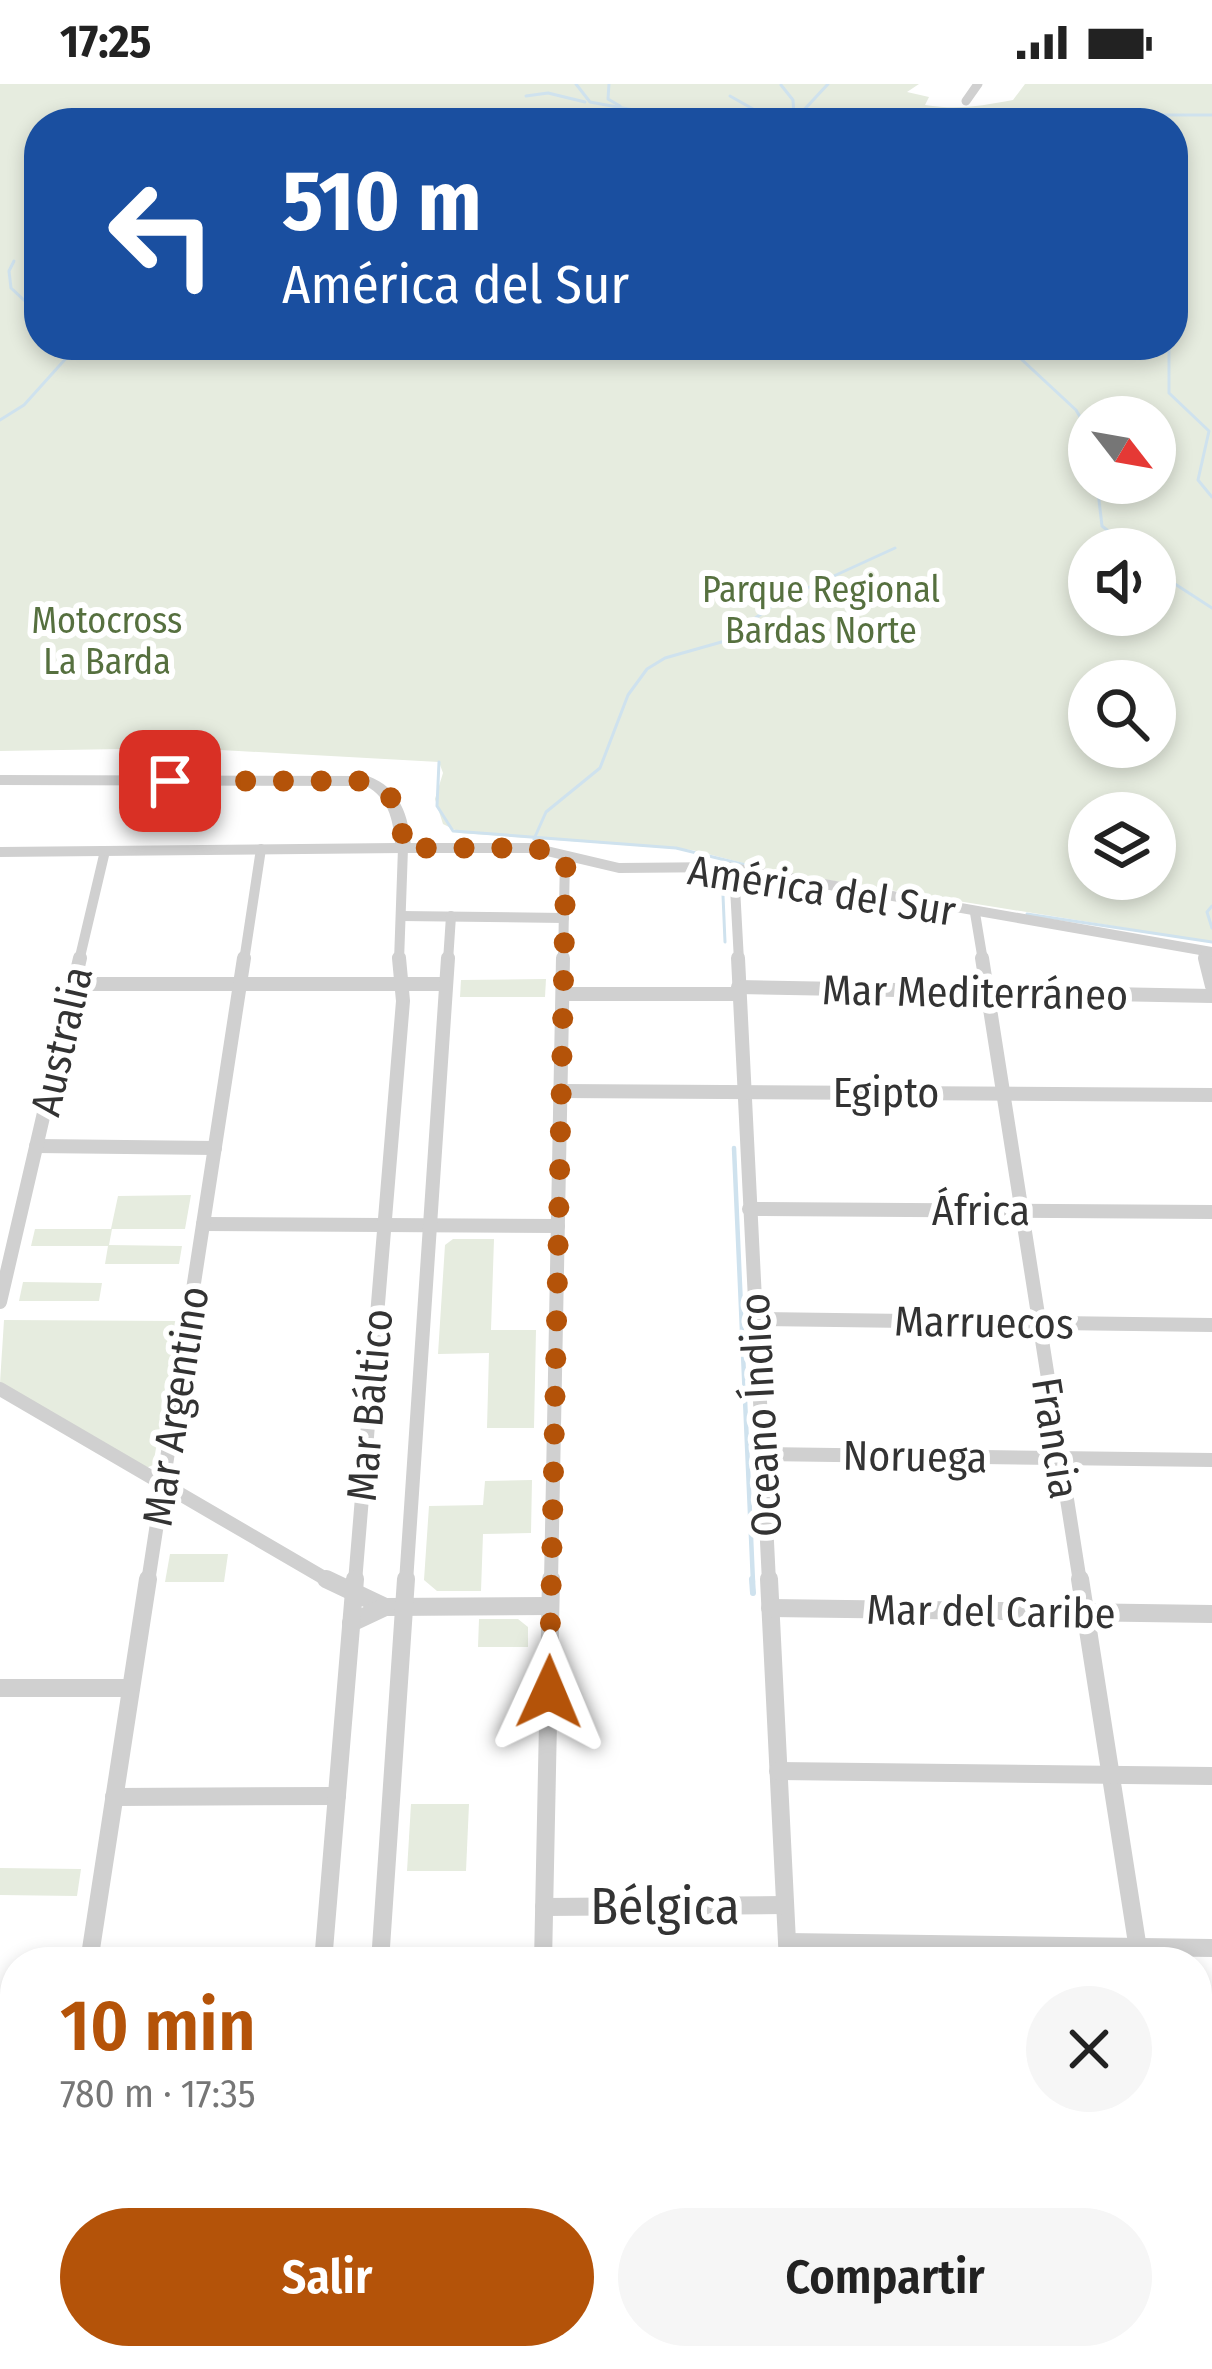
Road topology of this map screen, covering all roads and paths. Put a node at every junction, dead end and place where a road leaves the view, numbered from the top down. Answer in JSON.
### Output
{"nodes":[{"id":1,"x":978,"y":84,"type":"edge"},
{"id":2,"x":967,"y":101,"type":"dead end"},
{"id":3,"x":0,"y":780,"type":"edge"},
{"id":4,"x":403,"y":848,"type":"junction"},
{"id":5,"x":261,"y":849,"type":"junction"},
{"id":6,"x":105,"y":851,"type":"junction"},
{"id":7,"x":0,"y":852,"type":"edge"},
{"id":8,"x":566,"y":857,"type":"junction"},
{"id":9,"x":734,"y":868,"type":"junction"},
{"id":10,"x":975,"y":913,"type":"junction"},
{"id":11,"x":401,"y":916,"type":"junction"},
{"id":12,"x":451,"y":916,"type":"junction"},
{"id":13,"x":564,"y":918,"type":"junction"},
{"id":14,"x":1208,"y":951,"type":"edge"},
{"id":15,"x":74,"y":984,"type":"junction"},
{"id":16,"x":240,"y":984,"type":"junction"},
{"id":17,"x":402,"y":984,"type":"junction"},
{"id":18,"x":446,"y":984,"type":"junction"},
{"id":19,"x":1212,"y":986,"type":"edge"},
{"id":20,"x":738,"y":991,"type":"junction"},
{"id":21,"x":986,"y":992,"type":"junction"},
{"id":22,"x":563,"y":994,"type":"junction"},
{"id":23,"x":1212,"y":996,"type":"edge"},
{"id":24,"x":561,"y":1091,"type":"junction"},
{"id":25,"x":743,"y":1091,"type":"junction"},
{"id":26,"x":1001,"y":1093,"type":"junction"},
{"id":27,"x":1212,"y":1095,"type":"edge"},
{"id":28,"x":36,"y":1146,"type":"junction"},
{"id":29,"x":215,"y":1148,"type":"junction"},
{"id":30,"x":749,"y":1209,"type":"junction"},
{"id":31,"x":1020,"y":1211,"type":"junction"},
{"id":32,"x":1212,"y":1212,"type":"edge"},
{"id":33,"x":203,"y":1224,"type":"junction"},
{"id":34,"x":384,"y":1225,"type":"junction"},
{"id":35,"x":430,"y":1225,"type":"junction"},
{"id":36,"x":558,"y":1226,"type":"junction"},
{"id":37,"x":0,"y":1302,"type":"edge"},
{"id":38,"x":755,"y":1319,"type":"junction"},
{"id":39,"x":1038,"y":1323,"type":"junction"},
{"id":40,"x":1212,"y":1324,"type":"edge"},
{"id":41,"x":0,"y":1389,"type":"edge"},
{"id":42,"x":762,"y":1454,"type":"junction"},
{"id":43,"x":1060,"y":1458,"type":"junction"},
{"id":44,"x":1212,"y":1460,"type":"edge"},
{"id":45,"x":162,"y":1486,"type":"junction"},
{"id":46,"x":353,"y":1595,"type":"junction"},
{"id":47,"x":550,"y":1606,"type":"junction"},
{"id":48,"x":385,"y":1607,"type":"junction"},
{"id":49,"x":404,"y":1607,"type":"junction"},
{"id":50,"x":770,"y":1608,"type":"junction"},
{"id":51,"x":1084,"y":1612,"type":"junction"},
{"id":52,"x":1212,"y":1614,"type":"edge"},
{"id":53,"x":351,"y":1623,"type":"junction"},
{"id":54,"x":0,"y":1688,"type":"edge"},
{"id":55,"x":131,"y":1688,"type":"junction"},
{"id":56,"x":778,"y":1771,"type":"junction"},
{"id":57,"x":1110,"y":1775,"type":"junction"},
{"id":58,"x":1212,"y":1776,"type":"edge"},
{"id":59,"x":337,"y":1796,"type":"junction"},
{"id":60,"x":114,"y":1797,"type":"junction"},
{"id":61,"x":785,"y":1905,"type":"junction"},
{"id":62,"x":544,"y":1907,"type":"junction"},
{"id":63,"x":90,"y":1947,"type":"edge"},
{"id":64,"x":324,"y":1947,"type":"edge"},
{"id":65,"x":381,"y":1947,"type":"edge"},
{"id":66,"x":543,"y":1947,"type":"edge"},
{"id":67,"x":788,"y":1947,"type":"edge"},
{"id":68,"x":1137,"y":1947,"type":"edge"}],
"edges":[{"from":1,"to":2,"type":"street"},
{"from":3,"to":4,"type":"street"},
{"from":4,"to":5,"type":"street","name":"América del Sur"},
{"from":4,"to":8,"type":"street","name":"América del Sur"},
{"from":4,"to":11,"type":"street","name":"Mar Báltico"},
{"from":5,"to":6,"type":"street","name":"América del Sur"},
{"from":5,"to":16,"type":"street","name":"Mar Argentino"},
{"from":6,"to":7,"type":"street","name":"América del Sur"},
{"from":6,"to":15,"type":"street","name":"Australia"},
{"from":8,"to":9,"type":"street","name":"América del Sur"},
{"from":8,"to":13,"type":"street"},
{"from":9,"to":10,"type":"street","name":"América del Sur"},
{"from":9,"to":20,"type":"street","name":"Oceano Índico"},
{"from":10,"to":14,"type":"street","name":"América del Sur"},
{"from":10,"to":21,"type":"street","name":"Francia"},
{"from":11,"to":12,"type":"street"},
{"from":11,"to":17,"type":"street","name":"Mar Báltico"},
{"from":12,"to":13,"type":"street"},
{"from":12,"to":18,"type":"street","name":"Mar Báltico"},
{"from":13,"to":22,"type":"street"},
{"from":14,"to":19,"type":"street"},
{"from":15,"to":16,"type":"street"},
{"from":15,"to":28,"type":"street","name":"Australia"},
{"from":16,"to":17,"type":"street"},
{"from":16,"to":29,"type":"street","name":"Mar Argentino"},
{"from":17,"to":18,"type":"street"},
{"from":17,"to":34,"type":"street","name":"Mar Báltico"},
{"from":18,"to":35,"type":"street","name":"Mar Báltico"},
{"from":20,"to":21,"type":"street","name":"Mar Mediterráneo"},
{"from":20,"to":22,"type":"street","name":"Mar Mediterráneo"},
{"from":20,"to":25,"type":"street","name":"Oceano Índico"},
{"from":21,"to":23,"type":"street","name":"Mar Mediterráneo"},
{"from":21,"to":26,"type":"street","name":"Francia"},
{"from":22,"to":24,"type":"street"},
{"from":24,"to":25,"type":"street","name":"Egipto"},
{"from":24,"to":36,"type":"street"},
{"from":25,"to":26,"type":"street","name":"Egipto"},
{"from":25,"to":30,"type":"street","name":"Oceano Índico"},
{"from":26,"to":27,"type":"street","name":"Egipto"},
{"from":26,"to":31,"type":"street","name":"Francia"},
{"from":28,"to":29,"type":"street"},
{"from":28,"to":37,"type":"street","name":"Australia"},
{"from":29,"to":33,"type":"street","name":"Mar Argentino"},
{"from":30,"to":31,"type":"street","name":"África"},
{"from":30,"to":38,"type":"street","name":"Oceano Índico"},
{"from":31,"to":32,"type":"street","name":"África"},
{"from":31,"to":39,"type":"street","name":"Francia"},
{"from":33,"to":34,"type":"street"},
{"from":33,"to":45,"type":"street","name":"Mar Argentino"},
{"from":34,"to":35,"type":"street"},
{"from":34,"to":46,"type":"street","name":"Mar Báltico"},
{"from":35,"to":36,"type":"street"},
{"from":35,"to":49,"type":"street","name":"Mar Báltico"},
{"from":36,"to":47,"type":"street"},
{"from":38,"to":39,"type":"street","name":"Marruecos"},
{"from":38,"to":42,"type":"street","name":"Oceano Índico"},
{"from":39,"to":40,"type":"street","name":"Marruecos"},
{"from":39,"to":43,"type":"street","name":"Francia"},
{"from":41,"to":45,"type":"street"},
{"from":42,"to":43,"type":"street","name":"Noruega"},
{"from":42,"to":50,"type":"street","name":"Oceano Índico"},
{"from":43,"to":44,"type":"street","name":"Noruega"},
{"from":43,"to":51,"type":"street","name":"Francia"},
{"from":45,"to":46,"type":"street"},
{"from":45,"to":55,"type":"street","name":"Mar Argentino"},
{"from":46,"to":48,"type":"street"},
{"from":46,"to":53,"type":"street","name":"Mar Báltico"},
{"from":47,"to":49,"type":"street"},
{"from":47,"to":62,"type":"street"},
{"from":48,"to":49,"type":"street"},
{"from":48,"to":53,"type":"street"},
{"from":49,"to":65,"type":"street","name":"Mar Báltico"},
{"from":50,"to":51,"type":"street","name":"Mar del Caribe"},
{"from":50,"to":56,"type":"street","name":"Oceano Índico"},
{"from":51,"to":52,"type":"street","name":"Mar del Caribe"},
{"from":51,"to":57,"type":"street","name":"Francia"},
{"from":53,"to":59,"type":"street","name":"Mar Báltico"},
{"from":54,"to":55,"type":"street"},
{"from":55,"to":60,"type":"street","name":"Mar Argentino"},
{"from":56,"to":57,"type":"street"},
{"from":56,"to":61,"type":"street","name":"Oceano Índico"},
{"from":57,"to":58,"type":"street"},
{"from":57,"to":68,"type":"street","name":"Francia"},
{"from":59,"to":60,"type":"street"},
{"from":59,"to":64,"type":"street","name":"Mar Báltico"},
{"from":60,"to":63,"type":"street","name":"Mar Argentino"},
{"from":61,"to":62,"type":"street","name":"Bélgica"},
{"from":61,"to":67,"type":"street","name":"Oceano Índico"},
{"from":62,"to":66,"type":"street"}]}
